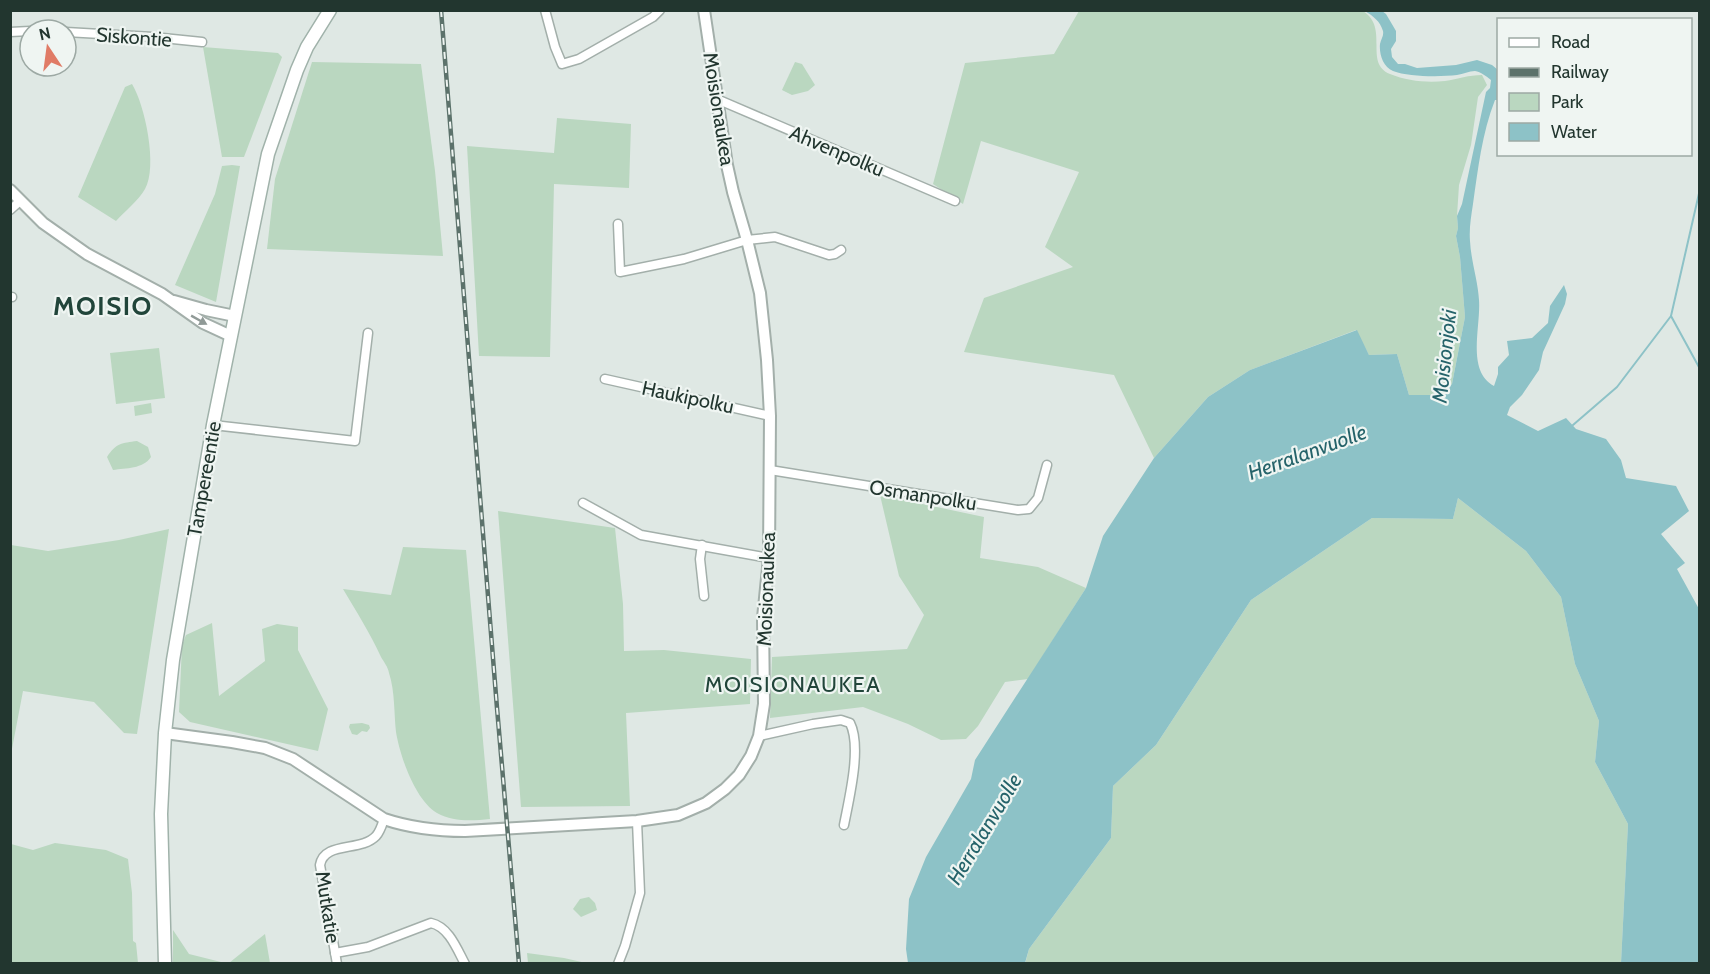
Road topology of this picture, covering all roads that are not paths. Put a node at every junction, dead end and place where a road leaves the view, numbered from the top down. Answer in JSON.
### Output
{"nodes":[{"id":1,"x":330,"y":10,"type":"edge"},
{"id":2,"x":546,"y":10,"type":"edge"},
{"id":3,"x":660,"y":10,"type":"edge"},
{"id":4,"x":704,"y":10,"type":"edge"},
{"id":5,"x":78,"y":34,"type":"edge"},
{"id":6,"x":202,"y":42,"type":"dead end"},
{"id":7,"x":719,"y":100,"type":"junction"},
{"id":8,"x":10,"y":190,"type":"edge"},
{"id":9,"x":20,"y":201,"type":"junction"},
{"id":10,"x":956,"y":201,"type":"dead end"},
{"id":11,"x":10,"y":210,"type":"edge"},
{"id":12,"x":618,"y":224,"type":"dead end"},
{"id":13,"x":747,"y":240,"type":"junction"},
{"id":14,"x":841,"y":250,"type":"dead end"},
{"id":15,"x":171,"y":300,"type":"junction"},
{"id":16,"x":235,"y":316,"type":"junction"},
{"id":17,"x":368,"y":333,"type":"dead end"},
{"id":18,"x":231,"y":336,"type":"junction"},
{"id":19,"x":605,"y":379,"type":"dead end"},
{"id":20,"x":770,"y":416,"type":"junction"},
{"id":21,"x":213,"y":425,"type":"junction"},
{"id":22,"x":1047,"y":465,"type":"dead end"},
{"id":23,"x":770,"y":470,"type":"junction"},
{"id":24,"x":583,"y":503,"type":"dead end"},
{"id":25,"x":702,"y":545,"type":"junction"},
{"id":26,"x":769,"y":558,"type":"junction"},
{"id":27,"x":704,"y":596,"type":"dead end"},
{"id":28,"x":165,"y":734,"type":"junction"},
{"id":29,"x":759,"y":736,"type":"junction"},
{"id":30,"x":384,"y":819,"type":"junction"},
{"id":31,"x":637,"y":822,"type":"junction"},
{"id":32,"x":844,"y":825,"type":"dead end"},
{"id":33,"x":335,"y":953,"type":"junction"},
{"id":34,"x":165,"y":963,"type":"edge"},
{"id":35,"x":337,"y":963,"type":"edge"},
{"id":36,"x":465,"y":963,"type":"edge"},
{"id":37,"x":618,"y":963,"type":"edge"}],
"edges":[{"from":1,"to":16,"type":"main road","name":"Tampereentie"},
{"from":2,"to":3,"type":"street"},
{"from":4,"to":7,"type":"street","name":"Moisionaukea"},
{"from":5,"to":6,"type":"street","name":"Siskontie"},
{"from":7,"to":10,"type":"street","name":"Ahvenpolku"},
{"from":7,"to":13,"type":"street","name":"Moisionaukea"},
{"from":8,"to":9,"type":"street"},
{"from":9,"to":11,"type":"street"},
{"from":9,"to":15,"type":"street"},
{"from":12,"to":13,"type":"street"},
{"from":13,"to":14,"type":"street"},
{"from":13,"to":20,"type":"street","name":"Moisionaukea"},
{"from":15,"to":16,"type":"street"},
{"from":15,"to":18,"type":"street","one_way":true},
{"from":16,"to":18,"type":"main road","name":"Tampereentie"},
{"from":17,"to":21,"type":"street"},
{"from":18,"to":21,"type":"main road","name":"Tampereentie"},
{"from":19,"to":20,"type":"street","name":"Haukipolku"},
{"from":20,"to":23,"type":"street","name":"Moisionaukea"},
{"from":21,"to":28,"type":"main road","name":"Tampereentie"},
{"from":22,"to":23,"type":"street","name":"Osmanpolku"},
{"from":23,"to":26,"type":"street","name":"Moisionaukea"},
{"from":24,"to":25,"type":"street"},
{"from":25,"to":26,"type":"street"},
{"from":25,"to":27,"type":"street"},
{"from":26,"to":29,"type":"street","name":"Moisionaukea"},
{"from":28,"to":30,"type":"street","name":"Moisionaukea"},
{"from":28,"to":34,"type":"main road","name":"Tampereentie"},
{"from":29,"to":31,"type":"street","name":"Moisionaukea"},
{"from":29,"to":32,"type":"street"},
{"from":30,"to":31,"type":"street","name":"Moisionaukea"},
{"from":30,"to":33,"type":"street","name":"Mutkatie"},
{"from":31,"to":37,"type":"street"},
{"from":33,"to":35,"type":"street","name":"Mutkatie"},
{"from":33,"to":36,"type":"street"}]}
